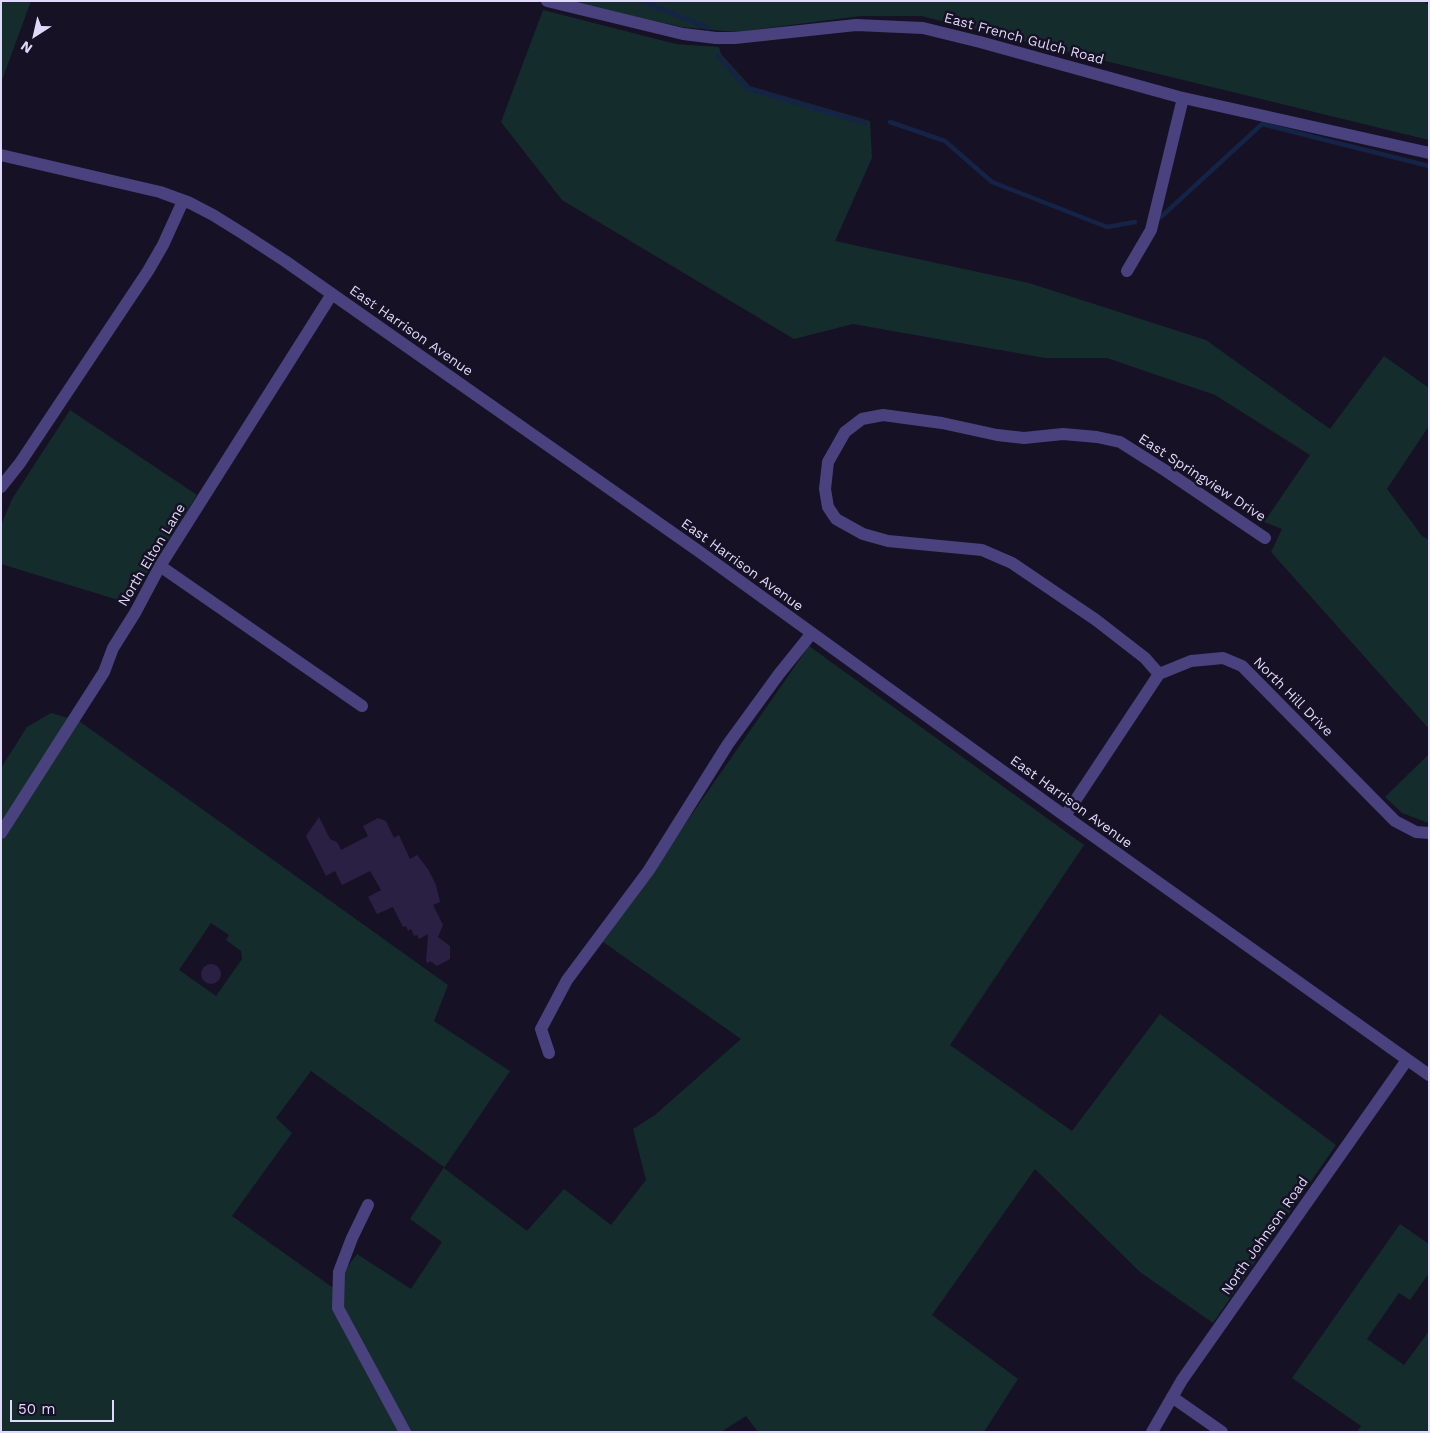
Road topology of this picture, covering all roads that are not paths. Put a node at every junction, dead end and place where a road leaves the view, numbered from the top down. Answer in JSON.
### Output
{"nodes":[{"id":1,"x":547,"y":1,"type":"edge"},
{"id":2,"x":1183,"y":98,"type":"junction"},
{"id":3,"x":1429,"y":153,"type":"edge"},
{"id":4,"x":1,"y":155,"type":"edge"},
{"id":5,"x":184,"y":201,"type":"junction"},
{"id":6,"x":1127,"y":271,"type":"dead end"},
{"id":7,"x":332,"y":294,"type":"junction"},
{"id":8,"x":1,"y":487,"type":"edge"},
{"id":9,"x":1265,"y":538,"type":"dead end"},
{"id":10,"x":160,"y":566,"type":"junction"},
{"id":11,"x":812,"y":633,"type":"junction"},
{"id":12,"x":1159,"y":674,"type":"junction"},
{"id":13,"x":362,"y":706,"type":"dead end"},
{"id":14,"x":1064,"y":816,"type":"junction"},
{"id":15,"x":1,"y":833,"type":"edge"},
{"id":16,"x":1429,"y":833,"type":"edge"},
{"id":17,"x":549,"y":1053,"type":"dead end"},
{"id":18,"x":1407,"y":1060,"type":"junction"},
{"id":19,"x":1429,"y":1075,"type":"edge"},
{"id":20,"x":368,"y":1205,"type":"dead end"},
{"id":21,"x":1172,"y":1397,"type":"junction"},
{"id":22,"x":405,"y":1432,"type":"edge"},
{"id":23,"x":1152,"y":1432,"type":"edge"},
{"id":24,"x":1222,"y":1432,"type":"edge"}],
"edges":[{"from":1,"to":2,"type":"street","name":"East French Gulch Road"},
{"from":2,"to":3,"type":"street","name":"East French Gulch Road"},
{"from":2,"to":6,"type":"street"},
{"from":4,"to":5,"type":"street","name":"East Harrison Avenue"},
{"from":5,"to":7,"type":"street","name":"East Harrison Avenue"},
{"from":5,"to":8,"type":"street"},
{"from":7,"to":10,"type":"street","name":"North Elton Lane"},
{"from":7,"to":11,"type":"street","name":"East Harrison Avenue"},
{"from":9,"to":12,"type":"street","name":"East Springview Drive"},
{"from":10,"to":13,"type":"street"},
{"from":10,"to":15,"type":"street","name":"North Elton Lane"},
{"from":11,"to":14,"type":"street","name":"East Harrison Avenue"},
{"from":11,"to":17,"type":"street"},
{"from":12,"to":14,"type":"street"},
{"from":12,"to":16,"type":"street","name":"North Hill Drive"},
{"from":14,"to":18,"type":"street","name":"East Harrison Avenue"},
{"from":18,"to":19,"type":"street","name":"East Harrison Avenue"},
{"from":18,"to":21,"type":"street","name":"North Johnson Road"},
{"from":20,"to":22,"type":"street"},
{"from":21,"to":23,"type":"street","name":"North Johnson Road"},
{"from":21,"to":24,"type":"street"}]}
